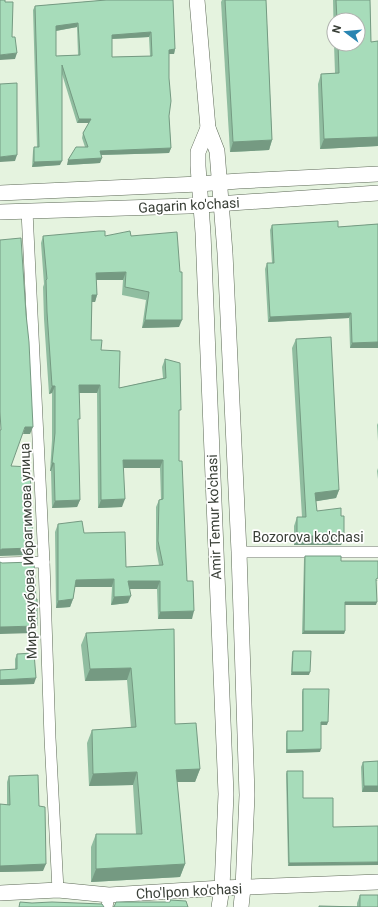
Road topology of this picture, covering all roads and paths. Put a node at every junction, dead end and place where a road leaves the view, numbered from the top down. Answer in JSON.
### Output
{"nodes":[{"id":1,"x":197,"y":0,"type":"edge"},
{"id":2,"x":208,"y":128,"type":"junction"},
{"id":3,"x":378,"y":174,"type":"edge"},
{"id":4,"x":220,"y":183,"type":"junction"},
{"id":5,"x":199,"y":184,"type":"junction"},
{"id":6,"x":0,"y":193,"type":"edge"},
{"id":7,"x":378,"y":193,"type":"edge"},
{"id":8,"x":222,"y":204,"type":"junction"},
{"id":9,"x":200,"y":205,"type":"junction"},
{"id":10,"x":27,"y":211,"type":"junction"},
{"id":11,"x":0,"y":212,"type":"edge"},
{"id":12,"x":239,"y":552,"type":"junction"},
{"id":13,"x":378,"y":552,"type":"edge"},
{"id":14,"x":44,"y":562,"type":"junction"},
{"id":15,"x":0,"y":563,"type":"edge"},
{"id":16,"x":378,"y":882,"type":"edge"},
{"id":17,"x":222,"y":888,"type":"junction"},
{"id":18,"x":243,"y":888,"type":"junction"},
{"id":19,"x":58,"y":890,"type":"junction"},
{"id":20,"x":0,"y":893,"type":"edge"},
{"id":21,"x":108,"y":901,"type":"edge"},
{"id":22,"x":219,"y":907,"type":"edge"},
{"id":23,"x":241,"y":907,"type":"edge"}],
"edges":[{"from":1,"to":2,"type":"main road","name":"Amir Temur ko'chasi"},
{"from":2,"to":4,"type":"main road","name":"Amir Temur ko'chasi"},
{"from":2,"to":5,"type":"main road","name":"Amir Temur ko'chasi"},
{"from":3,"to":4,"type":"main road","name":"Gagarin ko'chasi"},
{"from":4,"to":5,"type":"main road","name":"Gagarin ko'chasi"},
{"from":4,"to":8,"type":"main road","name":"Amir Temur ko'chasi"},
{"from":5,"to":6,"type":"main road","name":"Gagarin ko'chasi"},
{"from":5,"to":9,"type":"main road","name":"Amir Temur ko'chasi"},
{"from":7,"to":8,"type":"main road","name":"Gagarin ko'chasi"},
{"from":8,"to":9,"type":"main road","name":"Gagarin ko'chasi"},
{"from":8,"to":12,"type":"main road","name":"Amir Temur ko'chasi"},
{"from":9,"to":10,"type":"main road","name":"Gagarin ko'chasi"},
{"from":9,"to":17,"type":"main road","name":"Amir Temur ko'chasi"},
{"from":10,"to":11,"type":"main road","name":"Gagarin ko'chasi"},
{"from":10,"to":14,"type":"street","name":"Миръякубова Ибрагимова улица"},
{"from":12,"to":13,"type":"street","name":"Bozorova ko'chasi"},
{"from":12,"to":18,"type":"main road","name":"Amir Temur ko'chasi"},
{"from":14,"to":15,"type":"street"},
{"from":14,"to":19,"type":"street","name":"Миръякубова Ибрагимова улица"},
{"from":16,"to":18,"type":"main road","name":"Cho'lpon ko'chasi"},
{"from":17,"to":18,"type":"main road","name":"Cho'lpon ko'chasi"},
{"from":17,"to":21,"type":"main road","name":"Cho'lpon ko'chasi"},
{"from":17,"to":22,"type":"main road","name":"Amir Temur ko'chasi"},
{"from":18,"to":23,"type":"main road","name":"Amir Temur ko'chasi"},
{"from":19,"to":20,"type":"main road","name":"Cho'lpon ko'chasi"},
{"from":19,"to":21,"type":"main road","name":"Cho'lpon ko'chasi"}]}
